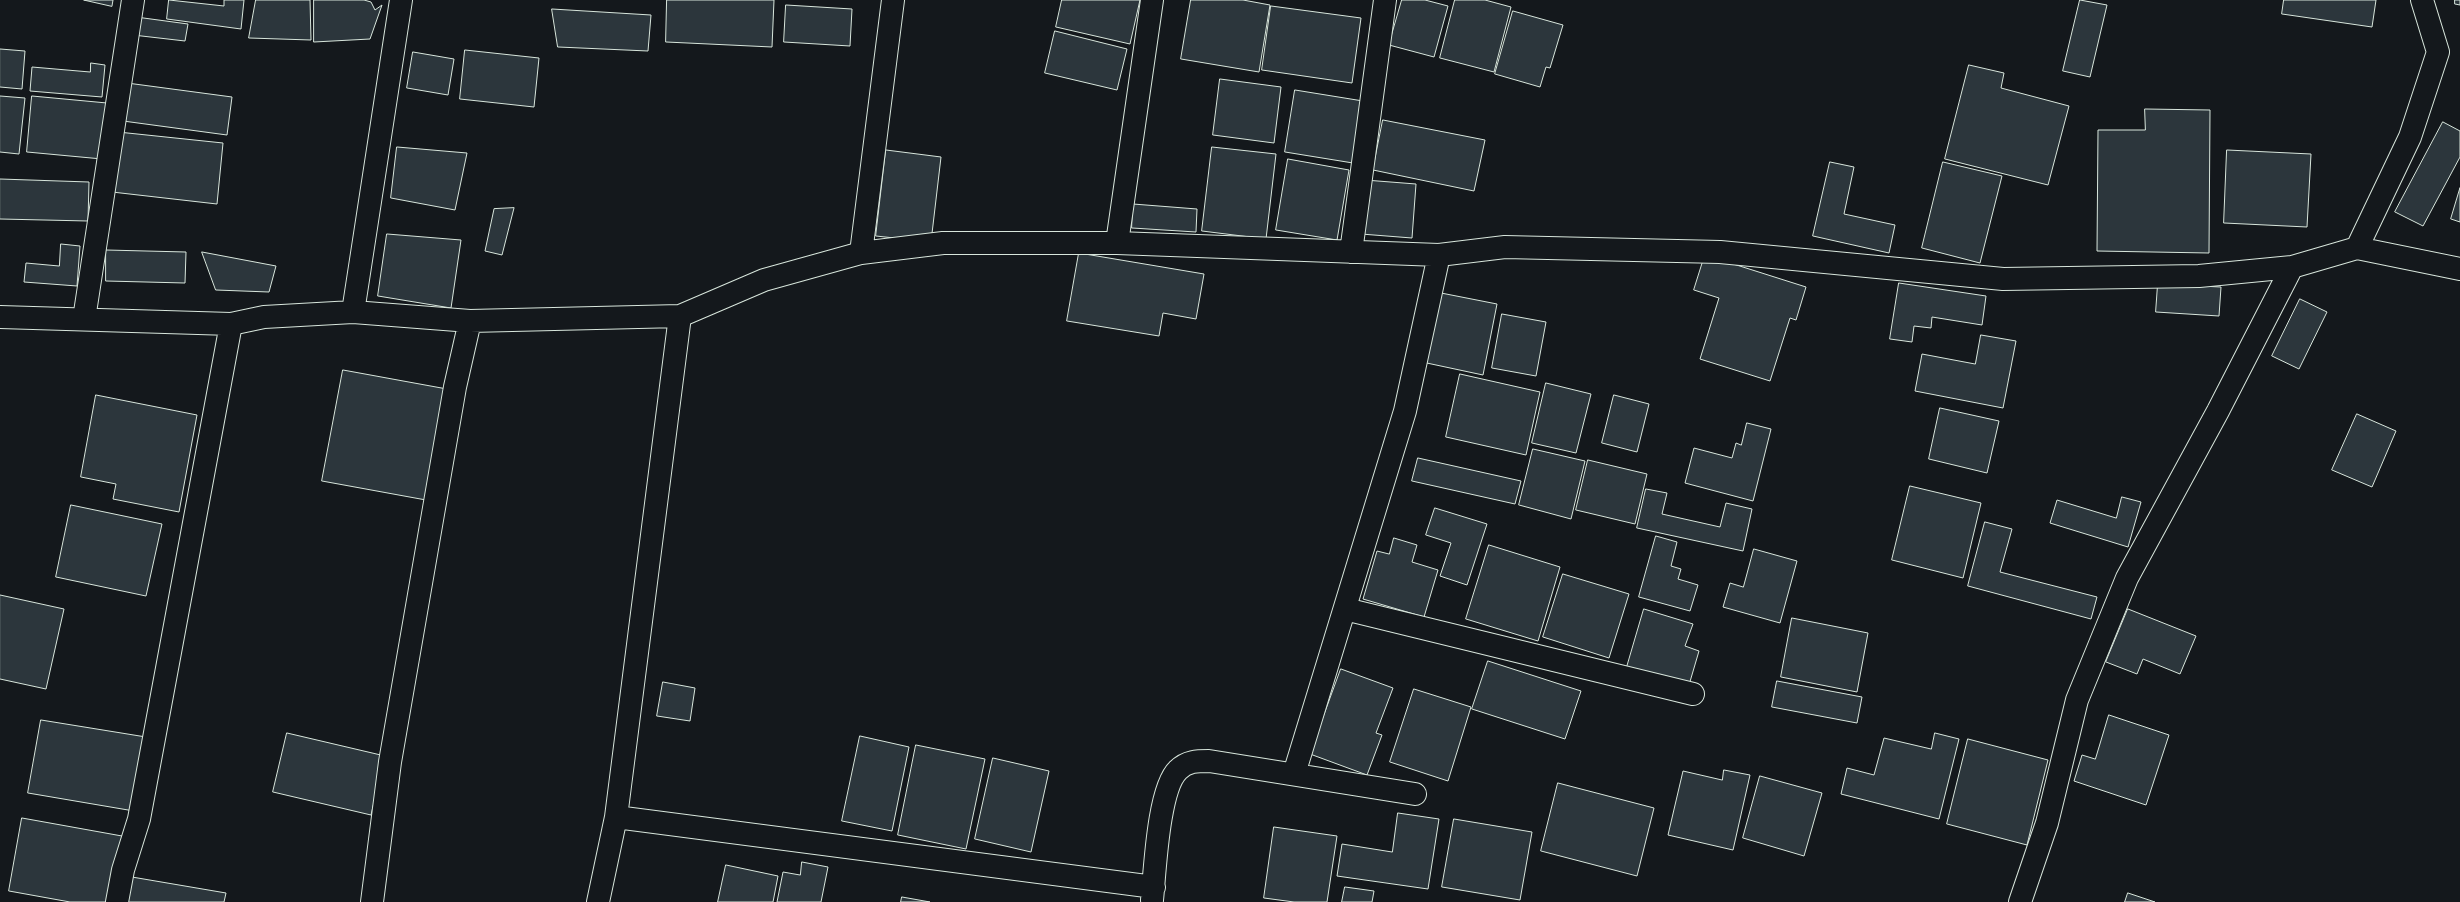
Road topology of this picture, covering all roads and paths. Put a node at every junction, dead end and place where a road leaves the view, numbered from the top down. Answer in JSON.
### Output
{"nodes":[{"id":1,"x":133,"y":0,"type":"edge"},
{"id":2,"x":401,"y":0,"type":"edge"},
{"id":3,"x":893,"y":0,"type":"edge"},
{"id":4,"x":1152,"y":0,"type":"edge"},
{"id":5,"x":1385,"y":0,"type":"edge"},
{"id":6,"x":2422,"y":0,"type":"edge"},
{"id":7,"x":1117,"y":243,"type":"junction"},
{"id":8,"x":2357,"y":248,"type":"junction"},
{"id":9,"x":1351,"y":252,"type":"junction"},
{"id":10,"x":860,"y":253,"type":"junction"},
{"id":11,"x":1439,"y":255,"type":"junction"},
{"id":12,"x":2292,"y":267,"type":"junction"},
{"id":13,"x":2460,"y":269,"type":"edge"},
{"id":14,"x":353,"y":312,"type":"junction"},
{"id":15,"x":680,"y":316,"type":"junction"},
{"id":16,"x":0,"y":317,"type":"edge"},
{"id":17,"x":84,"y":319,"type":"junction"},
{"id":18,"x":470,"y":321,"type":"junction"},
{"id":19,"x":231,"y":324,"type":"junction"},
{"id":20,"x":1345,"y":609,"type":"junction"},
{"id":21,"x":1693,"y":694,"type":"dead end"},
{"id":22,"x":1294,"y":774,"type":"junction"},
{"id":23,"x":1415,"y":794,"type":"dead end"},
{"id":24,"x":616,"y":817,"type":"junction"},
{"id":25,"x":1153,"y":894,"type":"edge"},
{"id":26,"x":117,"y":902,"type":"edge"},
{"id":27,"x":372,"y":902,"type":"edge"},
{"id":28,"x":598,"y":902,"type":"edge"},
{"id":29,"x":2020,"y":902,"type":"edge"}],
"edges":[{"from":1,"to":17,"type":"street"},
{"from":2,"to":14,"type":"street"},
{"from":3,"to":10,"type":"street"},
{"from":4,"to":7,"type":"street"},
{"from":5,"to":9,"type":"street"},
{"from":6,"to":8,"type":"street"},
{"from":7,"to":9,"type":"street"},
{"from":7,"to":10,"type":"street"},
{"from":8,"to":12,"type":"street"},
{"from":8,"to":13,"type":"street"},
{"from":9,"to":11,"type":"street"},
{"from":10,"to":15,"type":"street"},
{"from":11,"to":12,"type":"street"},
{"from":11,"to":20,"type":"street"},
{"from":12,"to":29,"type":"street"},
{"from":14,"to":18,"type":"street"},
{"from":14,"to":19,"type":"street"},
{"from":15,"to":18,"type":"street"},
{"from":15,"to":24,"type":"street"},
{"from":16,"to":17,"type":"street"},
{"from":17,"to":19,"type":"street"},
{"from":18,"to":27,"type":"street"},
{"from":19,"to":26,"type":"street"},
{"from":20,"to":21,"type":"street"},
{"from":20,"to":22,"type":"street"},
{"from":22,"to":23,"type":"street"},
{"from":22,"to":25,"type":"street"},
{"from":24,"to":25,"type":"street"},
{"from":24,"to":28,"type":"street"}]}
